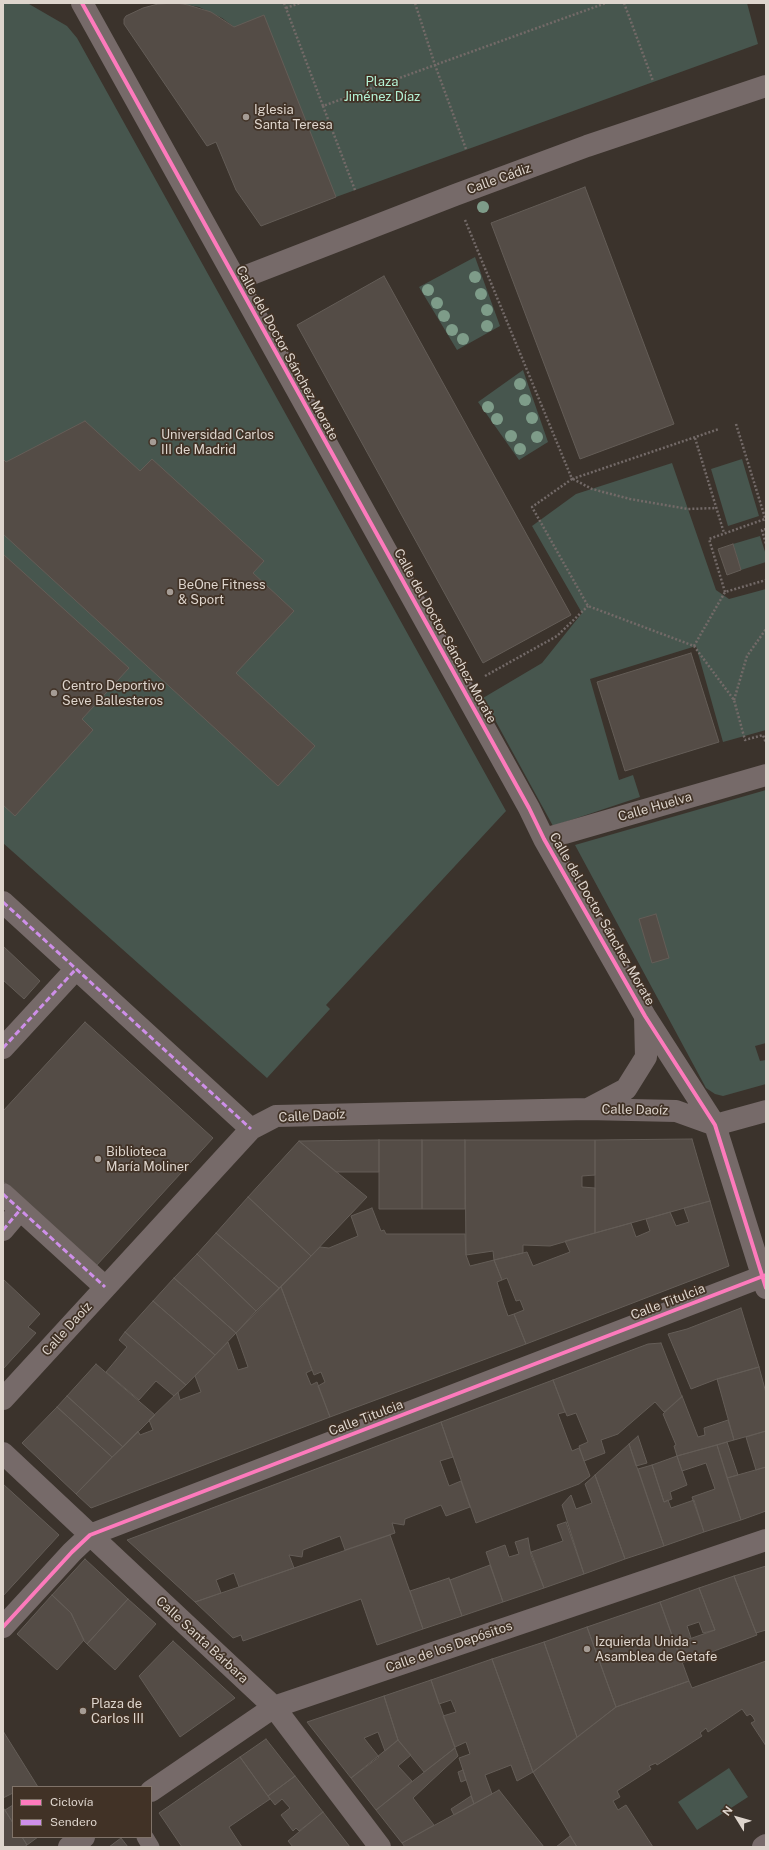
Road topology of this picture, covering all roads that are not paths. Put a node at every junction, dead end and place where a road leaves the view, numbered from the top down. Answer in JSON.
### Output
{"nodes":[{"id":1,"x":82,"y":3,"type":"edge"},
{"id":2,"x":766,"y":86,"type":"edge"},
{"id":3,"x":236,"y":280,"type":"junction"},
{"id":4,"x":766,"y":775,"type":"edge"},
{"id":5,"x":544,"y":839,"type":"junction"},
{"id":6,"x":3,"y":902,"type":"edge"},
{"id":7,"x":76,"y":969,"type":"junction"},
{"id":8,"x":645,"y":1016,"type":"junction"},
{"id":9,"x":3,"y":1048,"type":"edge"},
{"id":10,"x":587,"y":1109,"type":"junction"},
{"id":11,"x":766,"y":1111,"type":"edge"},
{"id":12,"x":715,"y":1125,"type":"junction"},
{"id":13,"x":251,"y":1129,"type":"junction"},
{"id":14,"x":3,"y":1194,"type":"edge"},
{"id":15,"x":20,"y":1210,"type":"junction"},
{"id":16,"x":3,"y":1230,"type":"edge"},
{"id":17,"x":765,"y":1279,"type":"edge"},
{"id":18,"x":105,"y":1287,"type":"junction"},
{"id":19,"x":3,"y":1399,"type":"edge"},
{"id":20,"x":3,"y":1453,"type":"edge"},
{"id":21,"x":90,"y":1535,"type":"junction"},
{"id":22,"x":766,"y":1540,"type":"edge"},
{"id":23,"x":3,"y":1627,"type":"edge"},
{"id":24,"x":274,"y":1707,"type":"junction"},
{"id":25,"x":152,"y":1790,"type":"edge"},
{"id":26,"x":82,"y":1838,"type":"edge"},
{"id":27,"x":145,"y":1838,"type":"edge"},
{"id":28,"x":766,"y":1845,"type":"edge"},
{"id":29,"x":69,"y":1847,"type":"edge"},
{"id":30,"x":152,"y":1847,"type":"edge"},
{"id":31,"x":380,"y":1847,"type":"edge"},
{"id":32,"x":763,"y":1847,"type":"edge"}],
"edges":[{"from":1,"to":3,"type":"street","name":"Calle del Doctor Sánchez Morate"},
{"from":2,"to":3,"type":"street","name":"Calle Cádiz"},
{"from":3,"to":5,"type":"street","name":"Calle del Doctor Sánchez Morate"},
{"from":4,"to":5,"type":"street","name":"Calle Huelva"},
{"from":5,"to":8,"type":"street","name":"Calle del Doctor Sánchez Morate"},
{"from":6,"to":7,"type":"street"},
{"from":7,"to":9,"type":"street"},
{"from":7,"to":13,"type":"street"},
{"from":8,"to":10,"type":"street"},
{"from":8,"to":12,"type":"street","name":"Calle del Doctor Sánchez Morate"},
{"from":10,"to":12,"type":"street","name":"Calle Daoíz"},
{"from":10,"to":13,"type":"street","name":"Calle Daoíz"},
{"from":11,"to":12,"type":"street"},
{"from":12,"to":17,"type":"street","name":"Calle del Doctor Sánchez Morate"},
{"from":13,"to":18,"type":"street","name":"Calle Daoíz"},
{"from":14,"to":15,"type":"street"},
{"from":15,"to":16,"type":"street"},
{"from":15,"to":18,"type":"street"},
{"from":17,"to":21,"type":"street","name":"Calle Titulcia"},
{"from":18,"to":19,"type":"street","name":"Calle Daoíz"},
{"from":20,"to":21,"type":"street","name":"Calle Santa Bárbara"},
{"from":21,"to":23,"type":"street","name":"Calle Titulcia"},
{"from":21,"to":24,"type":"street","name":"Calle Santa Bárbara"},
{"from":22,"to":24,"type":"street","name":"Calle de los Depósitos"},
{"from":24,"to":25,"type":"street","name":"Calle de los Depósitos"},
{"from":24,"to":31,"type":"street","name":"Calle Santa Bárbara"},
{"from":26,"to":29,"type":"street"},
{"from":27,"to":30,"type":"lane"},
{"from":28,"to":32,"type":"street"}]}
